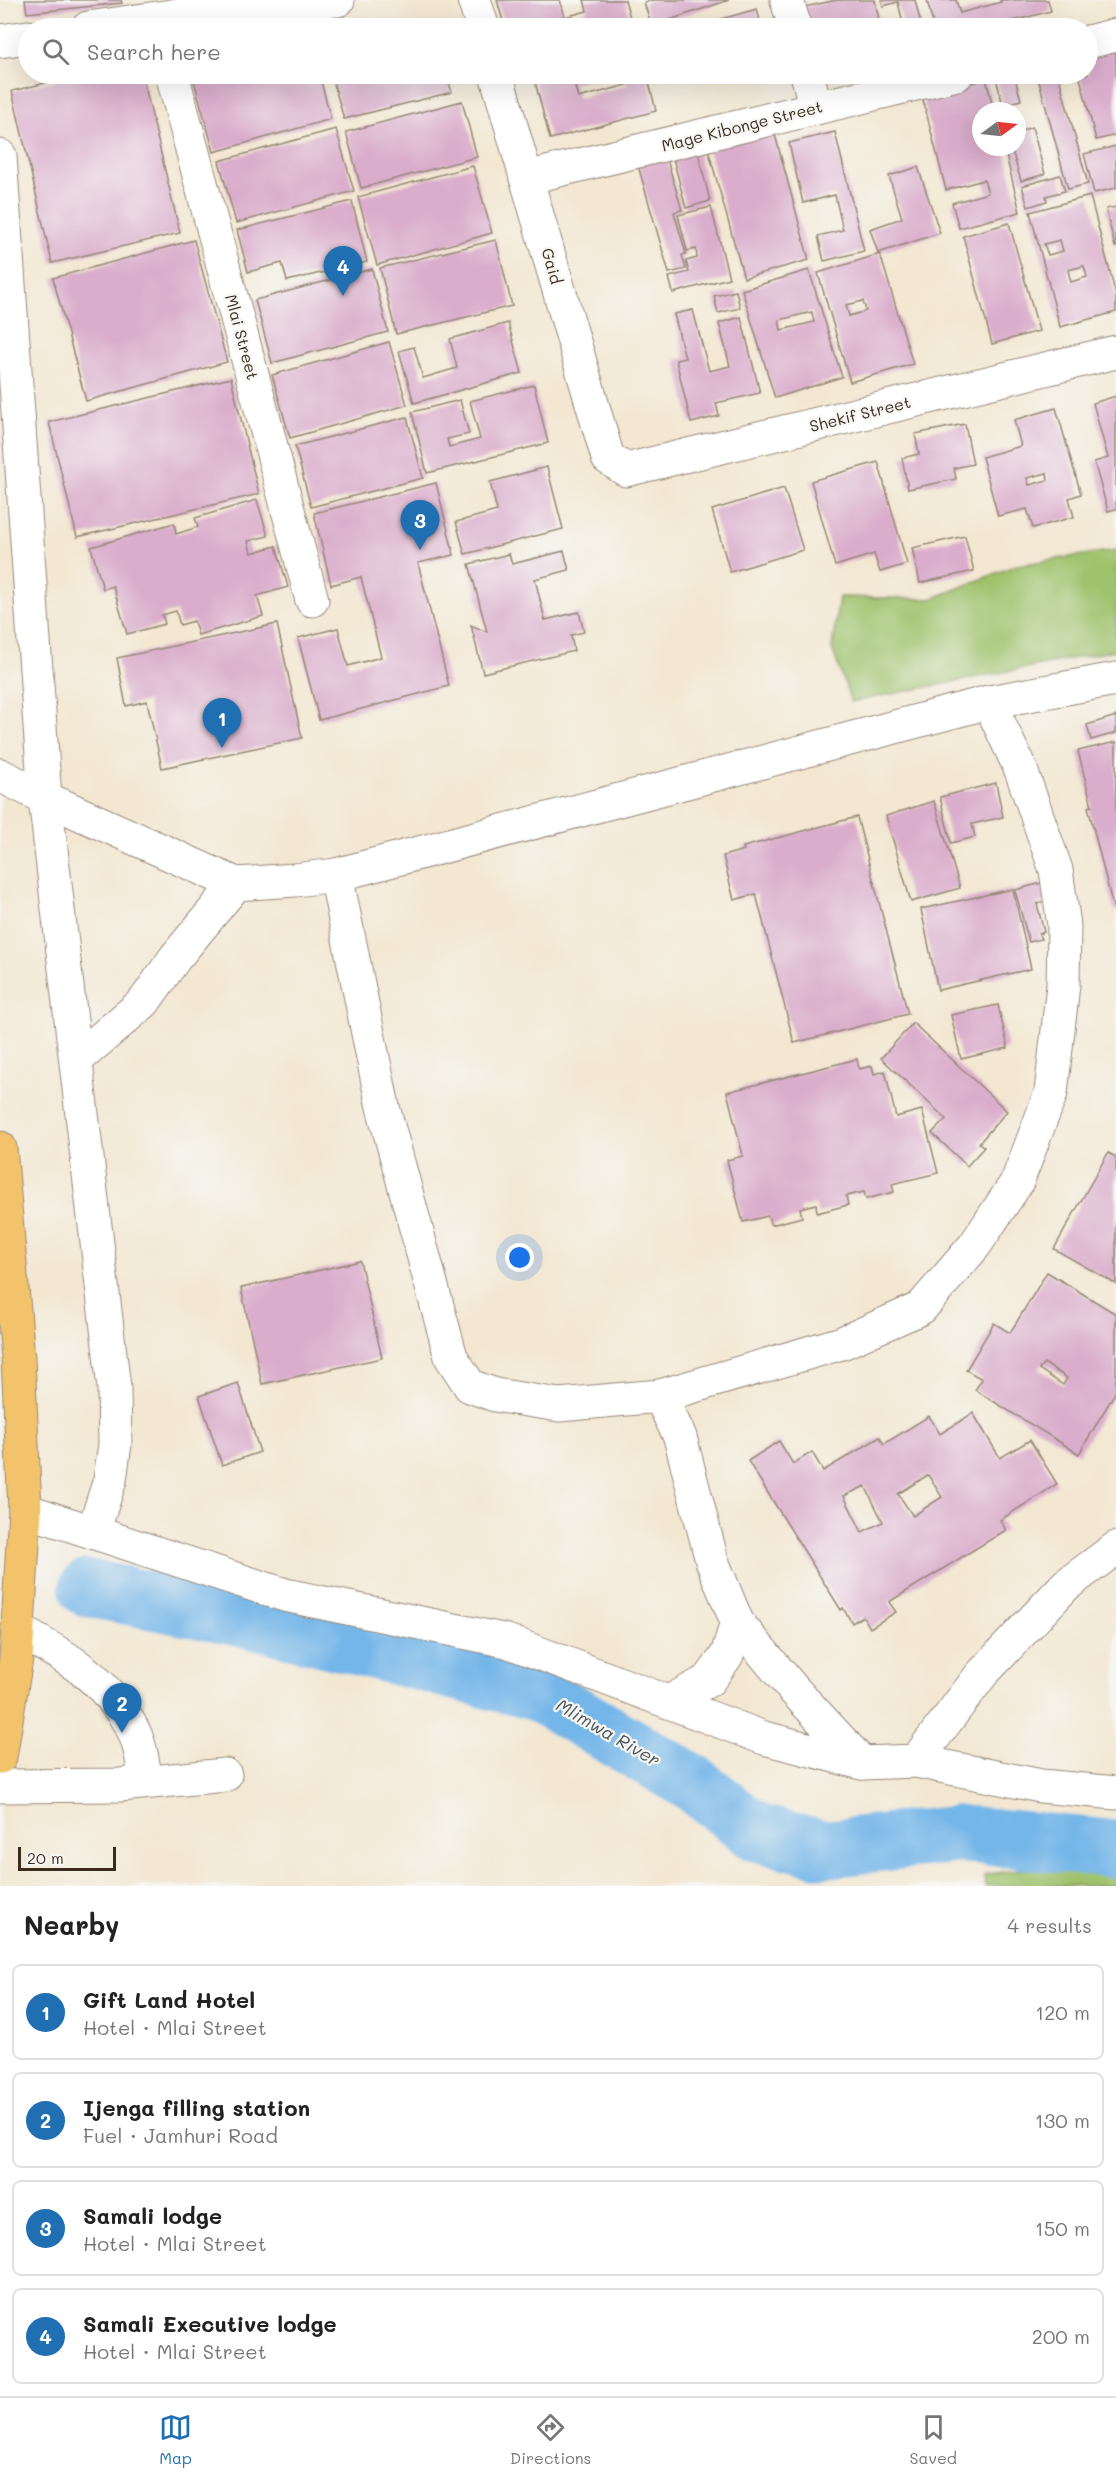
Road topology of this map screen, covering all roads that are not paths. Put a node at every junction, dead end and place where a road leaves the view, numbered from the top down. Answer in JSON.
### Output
{"nodes":[{"id":1,"x":338,"y":0,"type":"edge"},
{"id":2,"x":474,"y":0,"type":"edge"},
{"id":3,"x":787,"y":0,"type":"edge"},
{"id":4,"x":187,"y":18,"type":"edge"},
{"id":5,"x":480,"y":18,"type":"edge"},
{"id":6,"x":792,"y":18,"type":"edge"},
{"id":7,"x":1116,"y":35,"type":"edge"},
{"id":8,"x":18,"y":38,"type":"edge"},
{"id":9,"x":1098,"y":40,"type":"edge"},
{"id":10,"x":0,"y":41,"type":"edge"},
{"id":11,"x":175,"y":84,"type":"edge"},
{"id":12,"x":499,"y":84,"type":"edge"},
{"id":13,"x":810,"y":84,"type":"edge"},
{"id":14,"x":916,"y":84,"type":"edge"},
{"id":15,"x":816,"y":108,"type":"junction"},
{"id":16,"x":0,"y":156,"type":"edge"},
{"id":17,"x":526,"y":178,"type":"junction"},
{"id":18,"x":1116,"y":352,"type":"edge"},
{"id":19,"x":608,"y":458,"type":"joint"},
{"id":20,"x":312,"y":600,"type":"dead end"},
{"id":21,"x":1116,"y":679,"type":"edge"},
{"id":22,"x":989,"y":702,"type":"junction"},
{"id":23,"x":0,"y":775,"type":"edge"},
{"id":24,"x":45,"y":798,"type":"junction"},
{"id":25,"x":336,"y":875,"type":"junction"},
{"id":26,"x":236,"y":884,"type":"junction"},
{"id":27,"x":76,"y":1060,"type":"junction"},
{"id":28,"x":0,"y":1148,"type":"edge"},
{"id":29,"x":660,"y":1396,"type":"junction"},
{"id":30,"x":26,"y":1510,"type":"junction"},
{"id":31,"x":93,"y":1532,"type":"junction"},
{"id":32,"x":1116,"y":1548,"type":"edge"},
{"id":33,"x":737,"y":1622,"type":"junction"},
{"id":34,"x":11,"y":1638,"type":"edge"},
{"id":35,"x":669,"y":1702,"type":"junction"},
{"id":36,"x":0,"y":1757,"type":"edge"},
{"id":37,"x":916,"y":1761,"type":"junction"},
{"id":38,"x":862,"y":1763,"type":"junction"},
{"id":39,"x":225,"y":1774,"type":"dead end"},
{"id":40,"x":146,"y":1782,"type":"junction"},
{"id":41,"x":0,"y":1786,"type":"edge"},
{"id":42,"x":1116,"y":1792,"type":"edge"}],
"edges":[{"from":1,"to":4,"type":"street"},
{"from":2,"to":5,"type":"street"},
{"from":3,"to":6,"type":"street"},
{"from":7,"to":9,"type":"street"},
{"from":8,"to":10,"type":"street"},
{"from":11,"to":20,"type":"street","name":"Mlai Street"},
{"from":12,"to":17,"type":"street","name":"Gaid"},
{"from":13,"to":15,"type":"street"},
{"from":14,"to":15,"type":"street","name":"Mage Kibonge Street"},
{"from":15,"to":17,"type":"street","name":"Mage Kibonge Street"},
{"from":16,"to":24,"type":"street"},
{"from":17,"to":19,"type":"street","name":"Gaid"},
{"from":18,"to":19,"type":"street","name":"Shekif Street"},
{"from":21,"to":22,"type":"street"},
{"from":22,"to":25,"type":"street"},
{"from":22,"to":29,"type":"street"},
{"from":23,"to":24,"type":"street"},
{"from":24,"to":26,"type":"street"},
{"from":24,"to":27,"type":"street"},
{"from":25,"to":26,"type":"street"},
{"from":25,"to":29,"type":"street"},
{"from":26,"to":27,"type":"street"},
{"from":27,"to":31,"type":"street"},
{"from":28,"to":30,"type":"main road"},
{"from":29,"to":33,"type":"street"},
{"from":30,"to":31,"type":"street"},
{"from":30,"to":34,"type":"main road"},
{"from":31,"to":35,"type":"street"},
{"from":32,"to":37,"type":"street"},
{"from":33,"to":35,"type":"street"},
{"from":33,"to":38,"type":"street"},
{"from":34,"to":36,"type":"main road"},
{"from":34,"to":40,"type":"street"},
{"from":35,"to":38,"type":"street"},
{"from":37,"to":38,"type":"street"},
{"from":37,"to":42,"type":"street"},
{"from":39,"to":40,"type":"street"},
{"from":40,"to":41,"type":"street"}]}
